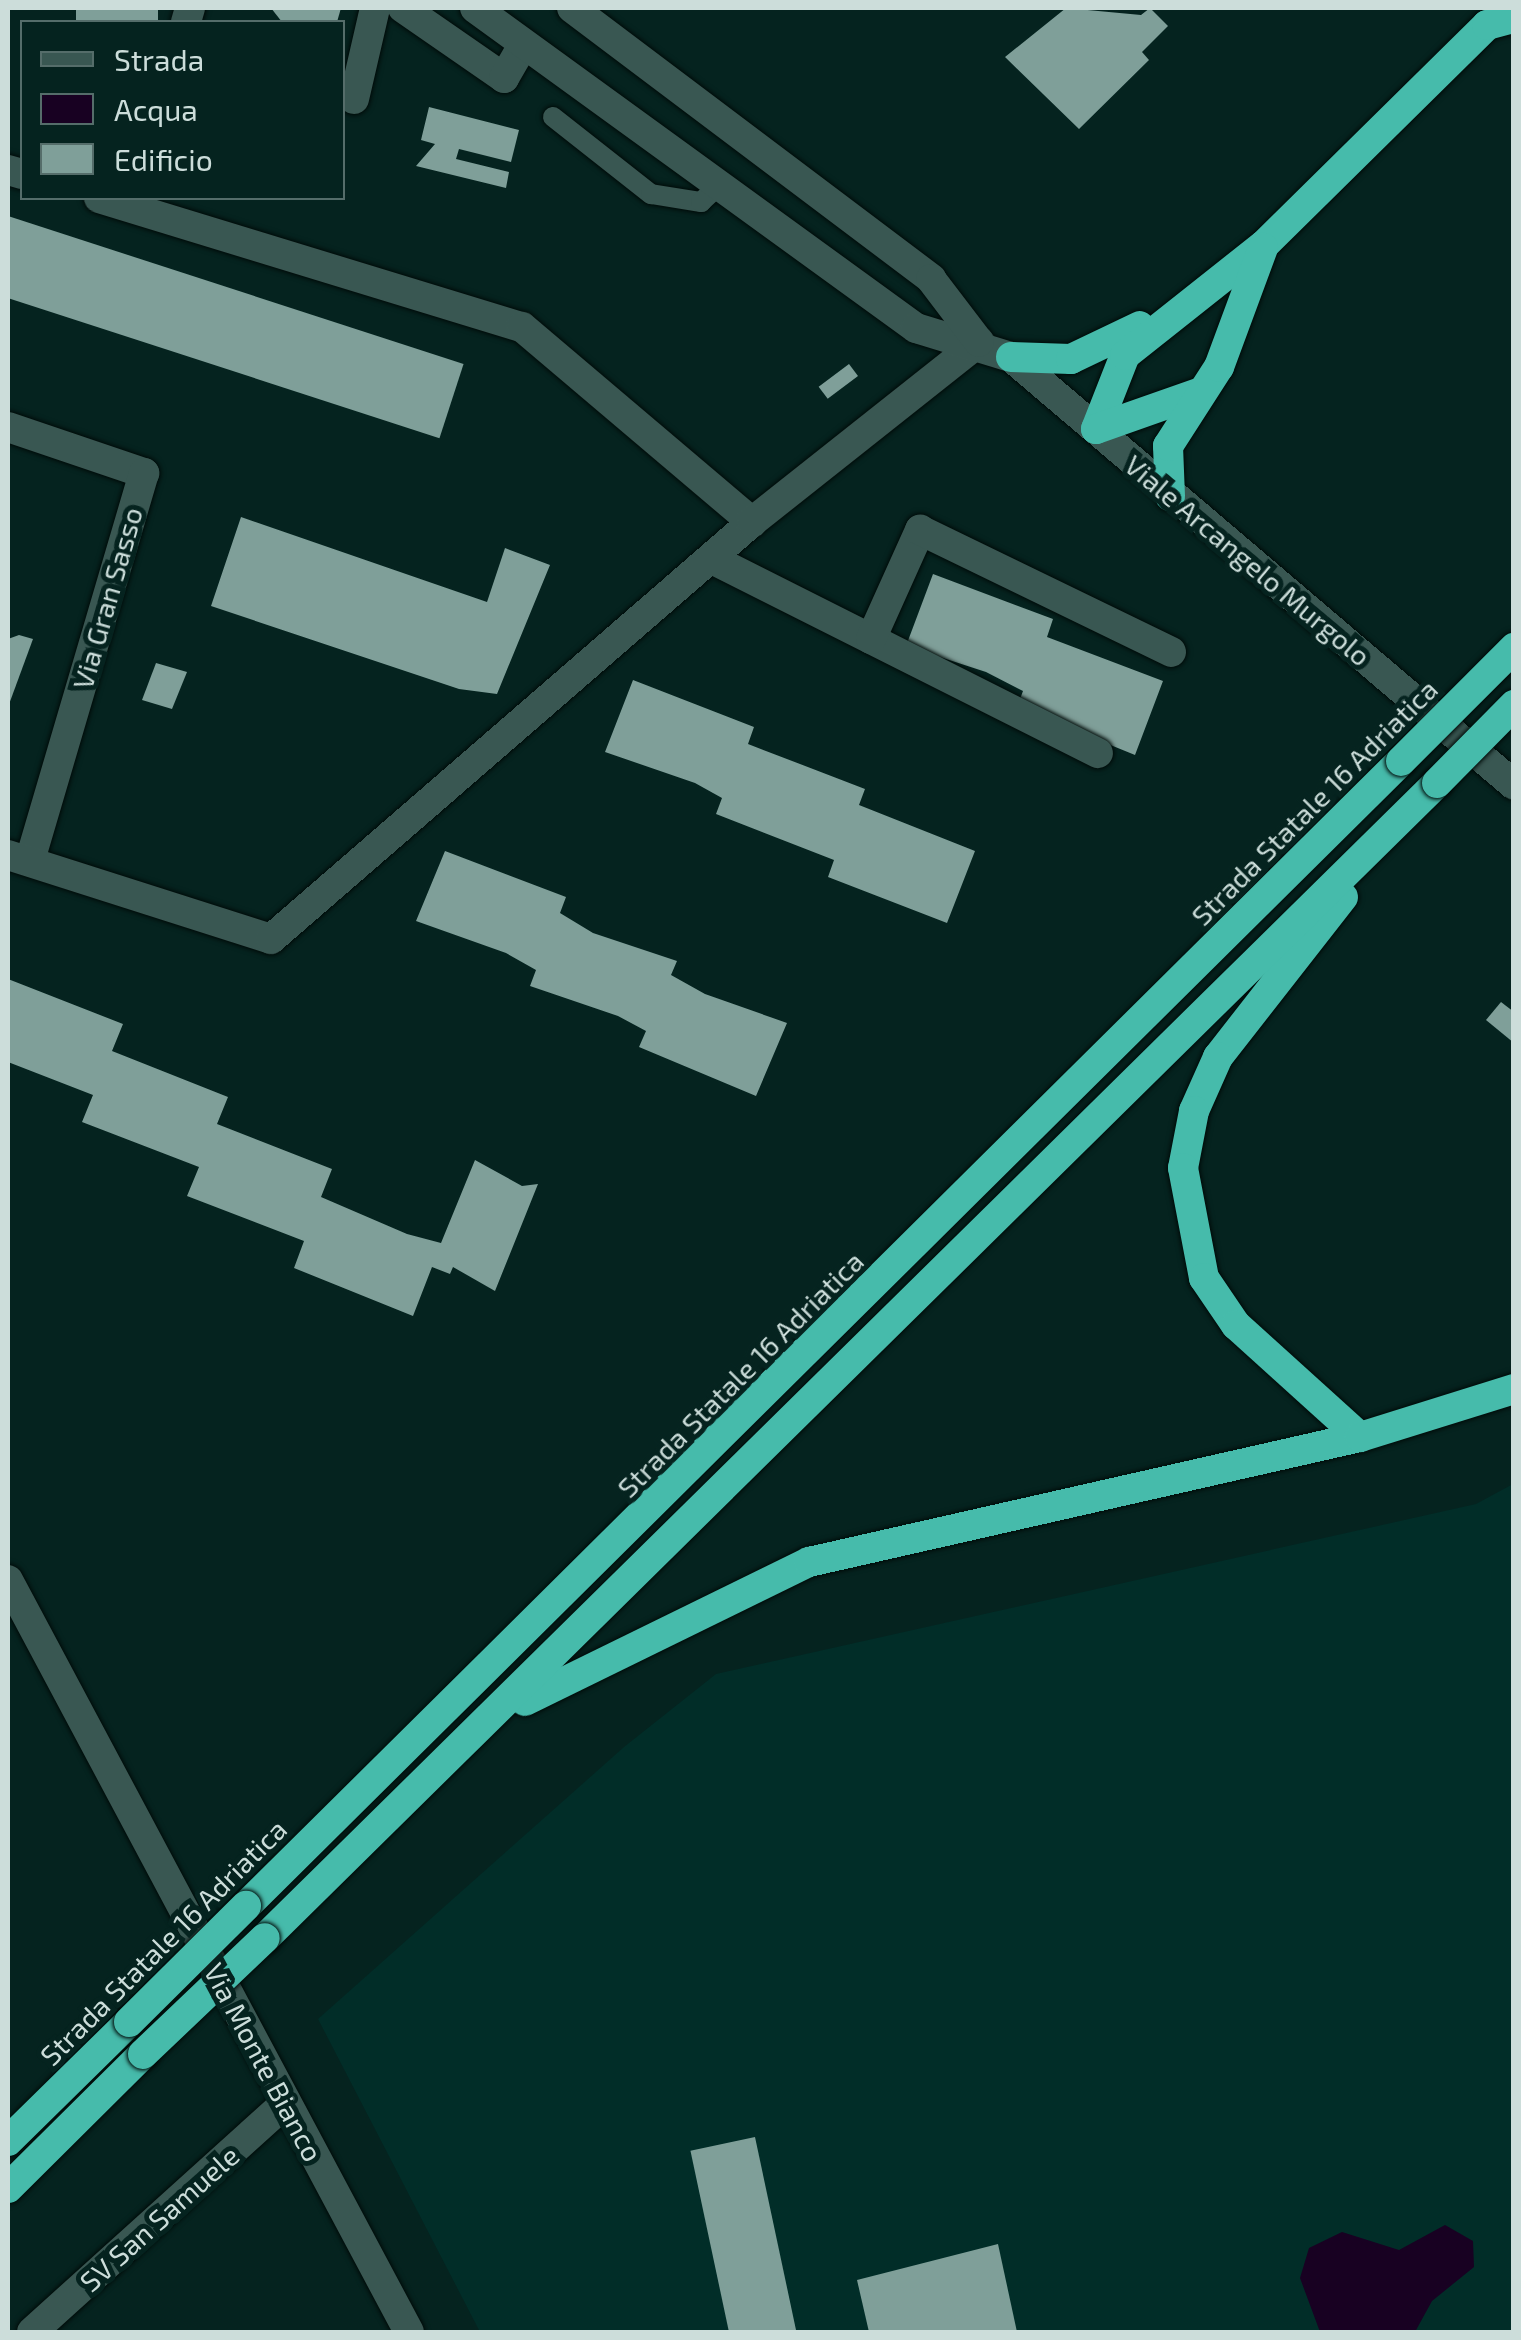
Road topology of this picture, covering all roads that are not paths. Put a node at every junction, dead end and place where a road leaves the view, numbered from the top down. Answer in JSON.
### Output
{"nodes":[{"id":1,"x":374,"y":8,"type":"edge"},
{"id":2,"x":402,"y":8,"type":"edge"},
{"id":3,"x":475,"y":8,"type":"edge"},
{"id":4,"x":572,"y":8,"type":"edge"},
{"id":5,"x":1514,"y":18,"type":"edge"},
{"id":6,"x":524,"y":44,"type":"junction"},
{"id":7,"x":354,"y":99,"type":"dead end"},
{"id":8,"x":553,"y":117,"type":"dead end"},
{"id":9,"x":717,"y":187,"type":"junction"},
{"id":10,"x":106,"y":200,"type":"edge"},
{"id":11,"x":1264,"y":245,"type":"junction"},
{"id":12,"x":979,"y":342,"type":"junction"},
{"id":13,"x":1011,"y":357,"type":"junction"},
{"id":14,"x":1198,"y":393,"type":"junction"},
{"id":15,"x":8,"y":427,"type":"edge"},
{"id":16,"x":1096,"y":429,"type":"junction"},
{"id":17,"x":1170,"y":496,"type":"junction"},
{"id":18,"x":752,"y":522,"type":"junction"},
{"id":19,"x":712,"y":559,"type":"junction"},
{"id":20,"x":871,"y":639,"type":"junction"},
{"id":21,"x":1514,"y":648,"type":"edge"},
{"id":22,"x":1171,"y":652,"type":"dead end"},
{"id":23,"x":1514,"y":705,"type":"edge"},
{"id":24,"x":1098,"y":753,"type":"dead end"},
{"id":25,"x":1514,"y":785,"type":"edge"},
{"id":26,"x":1403,"y":815,"type":"junction"},
{"id":27,"x":19,"y":858,"type":"edge"},
{"id":28,"x":1514,"y":1389,"type":"edge"},
{"id":29,"x":1360,"y":1437,"type":"junction"},
{"id":30,"x":10,"y":1589,"type":"edge"},
{"id":31,"x":502,"y":1713,"type":"junction"},
{"id":32,"x":286,"y":2102,"type":"junction"},
{"id":33,"x":8,"y":2141,"type":"edge"},
{"id":34,"x":8,"y":2188,"type":"edge"},
{"id":35,"x":32,"y":2332,"type":"edge"},
{"id":36,"x":409,"y":2332,"type":"edge"}],
"edges":[{"from":1,"to":7,"type":"street"},
{"from":2,"to":6,"type":"street"},
{"from":3,"to":6,"type":"street","name":"Viale Arcangelo Murgolo"},
{"from":4,"to":12,"type":"street","name":"Viale Arcangelo Murgolo"},
{"from":5,"to":11,"type":"highway"},
{"from":6,"to":9,"type":"street","name":"Viale Arcangelo Murgolo"},
{"from":8,"to":9,"type":"lane"},
{"from":9,"to":12,"type":"street","name":"Viale Arcangelo Murgolo"},
{"from":10,"to":18,"type":"street"},
{"from":11,"to":13,"type":"highway"},
{"from":11,"to":14,"type":"highway"},
{"from":11,"to":16,"type":"highway"},
{"from":12,"to":13,"type":"street","name":"Viale Arcangelo Murgolo"},
{"from":12,"to":18,"type":"street"},
{"from":13,"to":16,"type":"street","name":"Viale Arcangelo Murgolo"},
{"from":14,"to":16,"type":"highway"},
{"from":14,"to":17,"type":"highway"},
{"from":15,"to":27,"type":"street","name":"Via Gran Sasso"},
{"from":16,"to":17,"type":"street","name":"Viale Arcangelo Murgolo"},
{"from":17,"to":25,"type":"street","name":"Viale Arcangelo Murgolo"},
{"from":18,"to":19,"type":"street"},
{"from":19,"to":20,"type":"street"},
{"from":19,"to":27,"type":"street"},
{"from":20,"to":22,"type":"street"},
{"from":20,"to":24,"type":"street"},
{"from":21,"to":33,"type":"highway","name":"Strada Statale 16 Adriatica","bridge":true},
{"from":23,"to":26,"type":"highway","bridge":true},
{"from":26,"to":29,"type":"highway"},
{"from":26,"to":31,"type":"highway"},
{"from":28,"to":29,"type":"highway"},
{"from":29,"to":31,"type":"highway"},
{"from":30,"to":32,"type":"street","name":"Via Monte Bianco"},
{"from":31,"to":34,"type":"highway","bridge":true},
{"from":32,"to":35,"type":"street","name":"SV San Samuele"},
{"from":32,"to":36,"type":"street","name":"Via Monte Bianco"}]}
